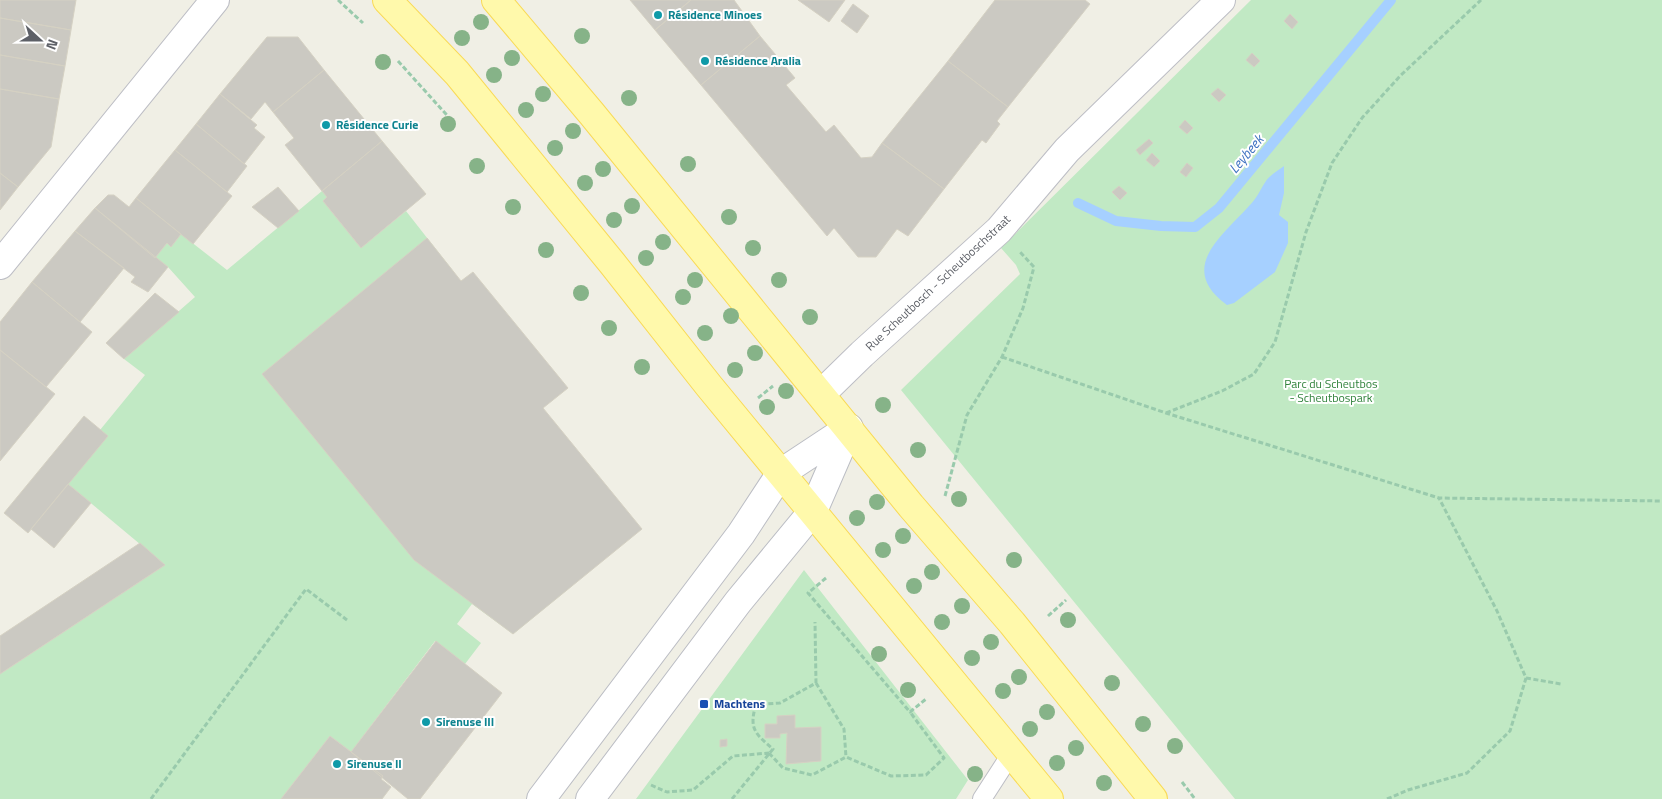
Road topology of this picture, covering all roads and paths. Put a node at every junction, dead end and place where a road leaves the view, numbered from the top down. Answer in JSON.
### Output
{"nodes":[{"id":1,"x":215,"y":0,"type":"edge"},
{"id":2,"x":388,"y":0,"type":"edge"},
{"id":3,"x":496,"y":0,"type":"edge"},
{"id":4,"x":1221,"y":0,"type":"edge"},
{"id":5,"x":1481,"y":0,"type":"edge"},
{"id":6,"x":999,"y":230,"type":"junction"},
{"id":7,"x":0,"y":266,"type":"edge"},
{"id":8,"x":1002,"y":356,"type":"junction"},
{"id":9,"x":768,"y":378,"type":"dead end"},
{"id":10,"x":821,"y":394,"type":"junction"},
{"id":11,"x":752,"y":403,"type":"dead end"},
{"id":12,"x":1166,"y":413,"type":"junction"},
{"id":13,"x":849,"y":428,"type":"junction"},
{"id":14,"x":781,"y":473,"type":"junction"},
{"id":15,"x":945,"y":496,"type":"dead end"},
{"id":16,"x":1439,"y":498,"type":"junction"},
{"id":17,"x":1662,"y":501,"type":"edge"},
{"id":18,"x":813,"y":511,"type":"junction"},
{"id":19,"x":832,"y":573,"type":"dead end"},
{"id":20,"x":1066,"y":600,"type":"dead end"},
{"id":21,"x":347,"y":620,"type":"dead end"},
{"id":22,"x":1043,"y":620,"type":"dead end"},
{"id":23,"x":815,"y":622,"type":"dead end"},
{"id":24,"x":1526,"y":678,"type":"junction"},
{"id":25,"x":816,"y":683,"type":"junction"},
{"id":26,"x":1561,"y":684,"type":"dead end"},
{"id":27,"x":928,"y":697,"type":"dead end"},
{"id":28,"x":910,"y":712,"type":"junction"},
{"id":29,"x":770,"y":753,"type":"junction"},
{"id":30,"x":1011,"y":754,"type":"junction"},
{"id":31,"x":846,"y":757,"type":"junction"},
{"id":32,"x":651,"y":785,"type":"dead end"},
{"id":33,"x":151,"y":799,"type":"edge"},
{"id":34,"x":540,"y":799,"type":"edge"},
{"id":35,"x":590,"y":799,"type":"edge"},
{"id":36,"x":732,"y":799,"type":"edge"},
{"id":37,"x":982,"y":799,"type":"edge"},
{"id":38,"x":1049,"y":799,"type":"edge"},
{"id":39,"x":1153,"y":799,"type":"edge"},
{"id":40,"x":1386,"y":799,"type":"edge"}],
"edges":[{"from":1,"to":7,"type":"street"},
{"from":2,"to":14,"type":"main road"},
{"from":3,"to":10,"type":"main road"},
{"from":4,"to":6,"type":"street","name":"Rue Scheutbosch - Scheutboschstraat"},
{"from":5,"to":12,"type":"path"},
{"from":6,"to":8,"type":"path"},
{"from":6,"to":10,"type":"street","name":"Rue Scheutbosch - Scheutboschstraat"},
{"from":8,"to":12,"type":"path"},
{"from":8,"to":15,"type":"path"},
{"from":9,"to":11,"type":"path"},
{"from":10,"to":13,"type":"main road"},
{"from":12,"to":16,"type":"path"},
{"from":13,"to":14,"type":"street"},
{"from":13,"to":18,"type":"street"},
{"from":13,"to":39,"type":"main road"},
{"from":14,"to":18,"type":"main road"},
{"from":14,"to":34,"type":"street"},
{"from":16,"to":17,"type":"path"},
{"from":16,"to":24,"type":"path"},
{"from":18,"to":30,"type":"main road"},
{"from":18,"to":35,"type":"street"},
{"from":19,"to":28,"type":"path"},
{"from":20,"to":22,"type":"path"},
{"from":21,"to":33,"type":"path"},
{"from":23,"to":25,"type":"path"},
{"from":24,"to":26,"type":"path"},
{"from":24,"to":40,"type":"path"},
{"from":25,"to":29,"type":"path"},
{"from":25,"to":31,"type":"path"},
{"from":27,"to":28,"type":"path"},
{"from":28,"to":31,"type":"path"},
{"from":29,"to":31,"type":"path"},
{"from":29,"to":32,"type":"path"},
{"from":29,"to":36,"type":"path"},
{"from":30,"to":37,"type":"lane"},
{"from":30,"to":38,"type":"main road"}]}
